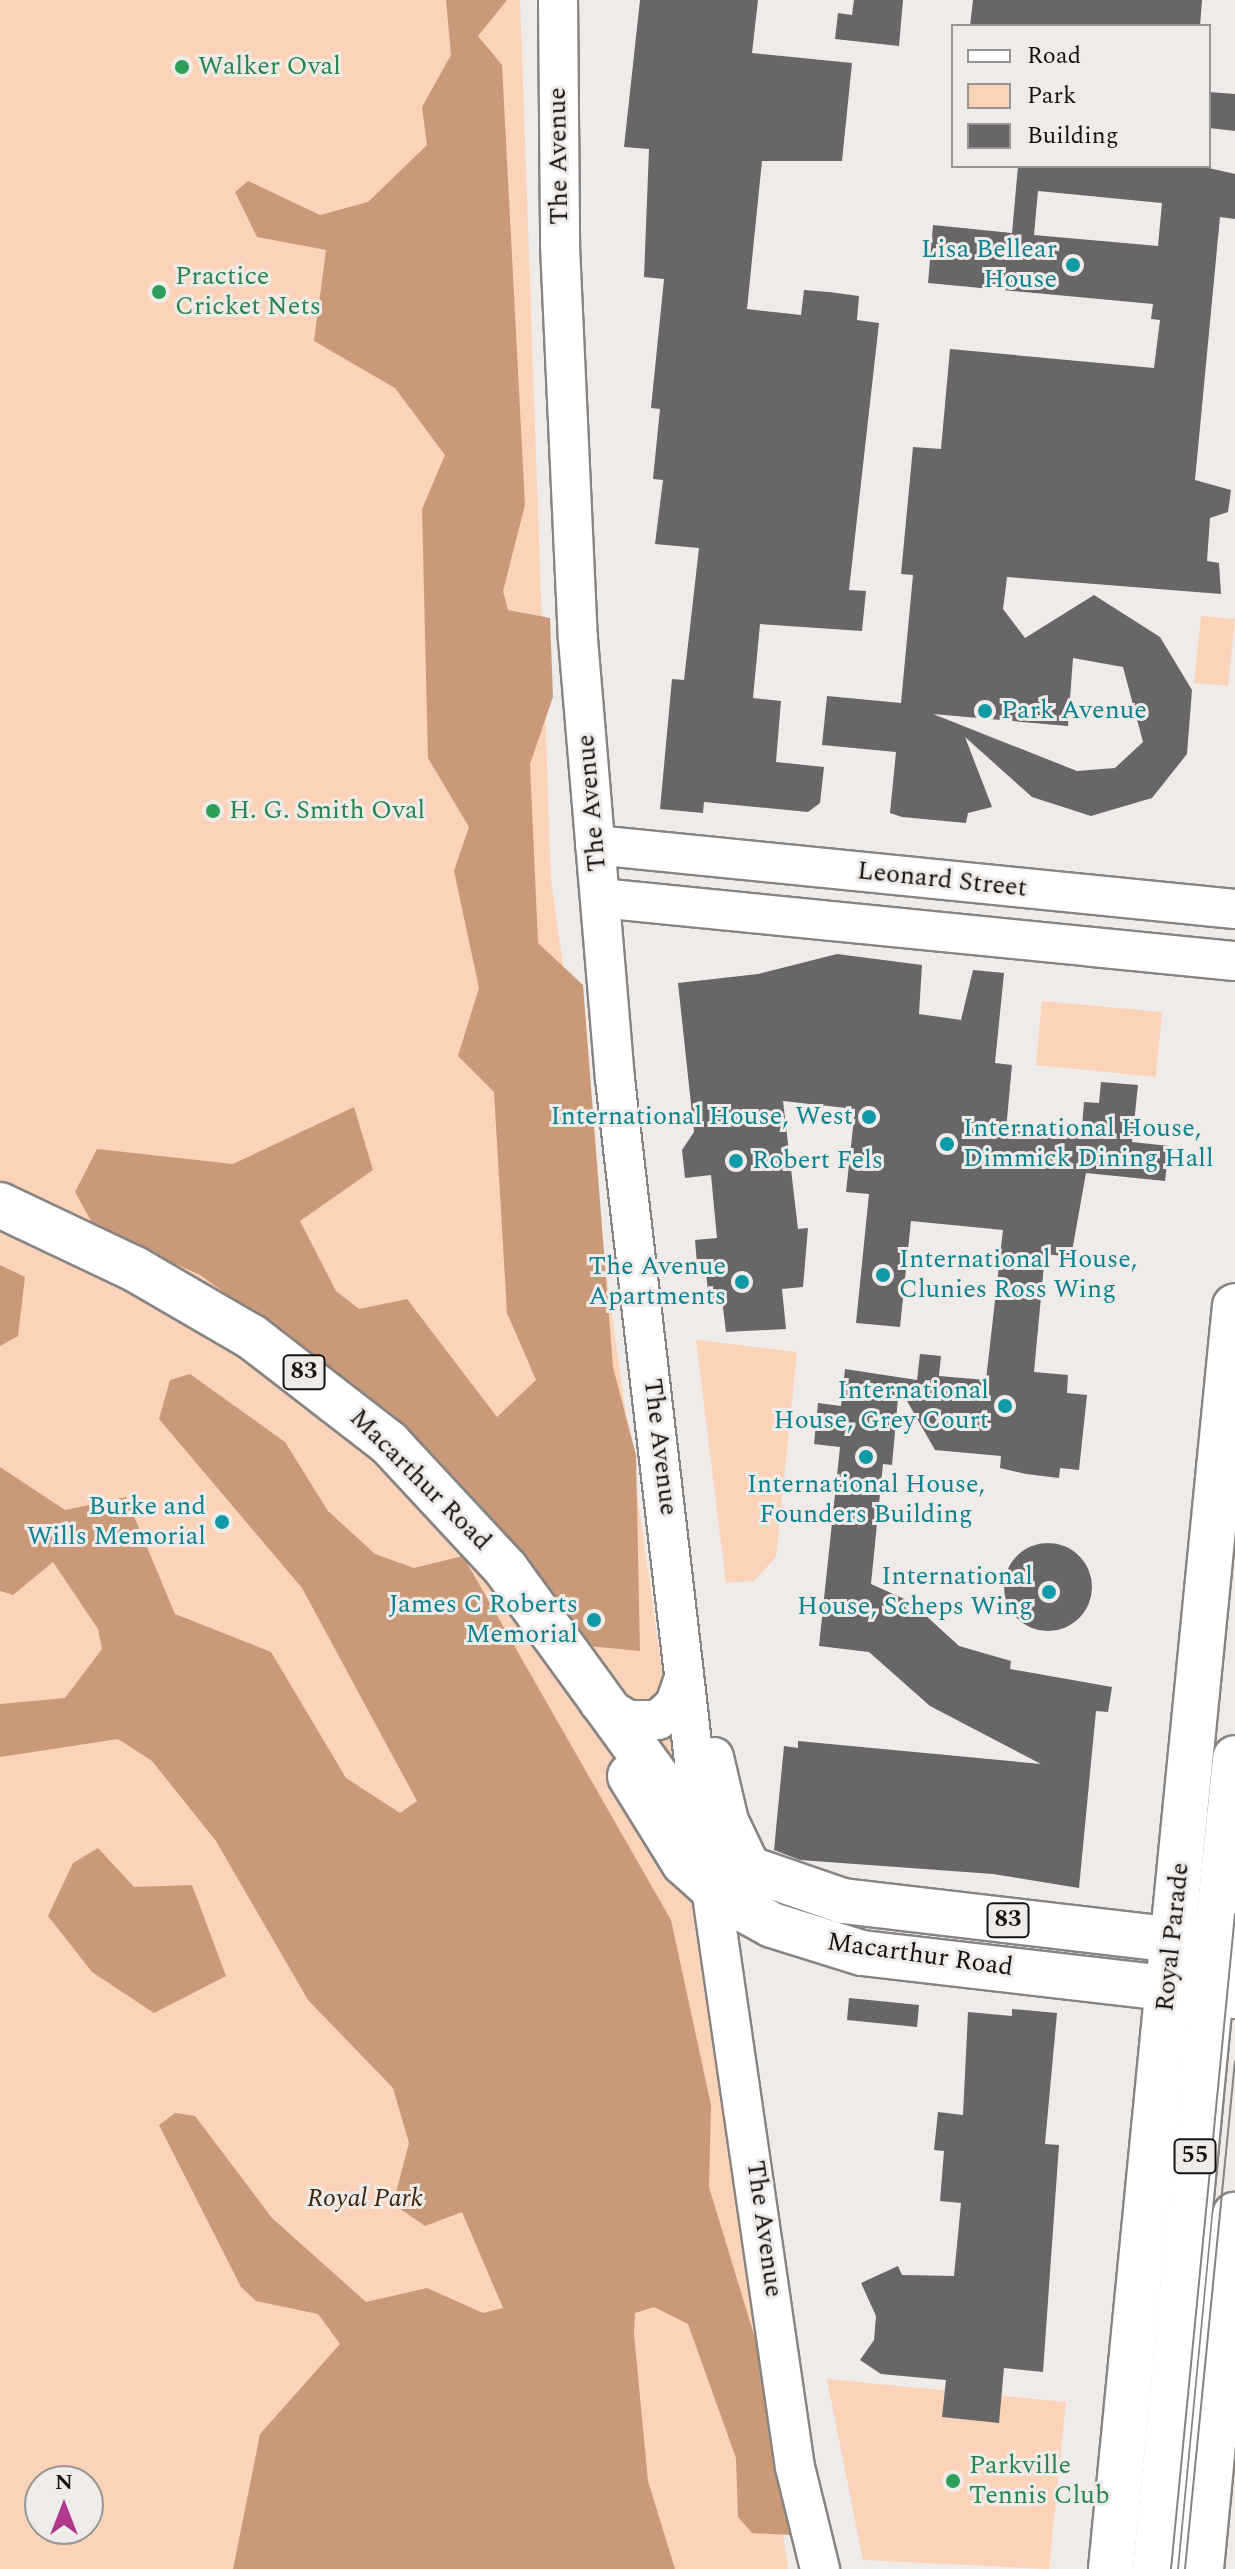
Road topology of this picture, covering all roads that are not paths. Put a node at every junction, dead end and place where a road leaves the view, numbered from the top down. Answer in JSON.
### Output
{"nodes":[{"id":1,"x":558,"y":0,"type":"edge"},
{"id":2,"x":595,"y":845,"type":"junction"},
{"id":3,"x":688,"y":854,"type":"junction"},
{"id":4,"x":600,"y":898,"type":"junction"},
{"id":5,"x":1196,"y":905,"type":"junction"},
{"id":6,"x":683,"y":906,"type":"junction"},
{"id":7,"x":1235,"y":909,"type":"edge"},
{"id":8,"x":1191,"y":958,"type":"junction"},
{"id":9,"x":1235,"y":961,"type":"edge"},
{"id":10,"x":0,"y":1205,"type":"edge"},
{"id":11,"x":1235,"y":1306,"type":"edge"},
{"id":12,"x":1222,"y":1561,"type":"edge"},
{"id":13,"x":680,"y":1602,"type":"junction"},
{"id":14,"x":684,"y":1678,"type":"junction"},
{"id":15,"x":593,"y":1695,"type":"junction"},
{"id":16,"x":1235,"y":1758,"type":"edge"},
{"id":17,"x":702,"y":1830,"type":"junction"},
{"id":18,"x":753,"y":1870,"type":"junction"},
{"id":19,"x":711,"y":1888,"type":"junction"},
{"id":20,"x":843,"y":1901,"type":"junction"},
{"id":21,"x":772,"y":1925,"type":"junction"},
{"id":22,"x":1173,"y":1939,"type":"junction"},
{"id":23,"x":1226,"y":1946,"type":"edge"},
{"id":24,"x":1168,"y":1985,"type":"junction"},
{"id":25,"x":1223,"y":1993,"type":"edge"},
{"id":26,"x":730,"y":2009,"type":"junction"},
{"id":27,"x":1235,"y":2215,"type":"edge"},
{"id":28,"x":1157,"y":2319,"type":"junction"},
{"id":29,"x":820,"y":2569,"type":"edge"},
{"id":30,"x":1111,"y":2569,"type":"edge"},
{"id":31,"x":1155,"y":2569,"type":"edge"},
{"id":32,"x":1201,"y":2569,"type":"edge"}],
"edges":[{"from":1,"to":2,"type":"street","name":"The Avenue"},
{"from":2,"to":3,"type":"street","name":"Leonard Street"},
{"from":2,"to":4,"type":"street","name":"The Avenue"},
{"from":3,"to":5,"type":"street","name":"Leonard Street"},
{"from":3,"to":6,"type":"street"},
{"from":4,"to":6,"type":"street","name":"Leonard Street"},
{"from":4,"to":13,"type":"street","name":"The Avenue"},
{"from":5,"to":7,"type":"street","name":"Leonard Street"},
{"from":5,"to":8,"type":"street"},
{"from":6,"to":8,"type":"street","name":"Leonard Street"},
{"from":8,"to":9,"type":"street","name":"Leonard Street"},
{"from":10,"to":15,"type":"main road","name":"Macarthur Road","number":"83"},
{"from":11,"to":12,"type":"main road","name":"Royal Parade","number":"55"},
{"from":12,"to":22,"type":"main road","name":"Royal Parade","number":"55"},
{"from":13,"to":14,"type":"street","name":"The Avenue"},
{"from":13,"to":18,"type":"street","name":"The Avenue"},
{"from":14,"to":15,"type":"street"},
{"from":14,"to":17,"type":"street","name":"The Avenue"},
{"from":15,"to":17,"type":"main road","name":"Macarthur Road","number":"83"},
{"from":15,"to":19,"type":"main road","name":"Macarthur Road","number":"83"},
{"from":16,"to":23,"type":"main road","name":"Royal Parade","number":"55"},
{"from":17,"to":18,"type":"main road","name":"Macarthur Road","number":"83"},
{"from":17,"to":19,"type":"main road"},
{"from":18,"to":20,"type":"main road","name":"Macarthur Road","number":"83"},
{"from":19,"to":21,"type":"main road","name":"Macarthur Road","number":"83"},
{"from":19,"to":26,"type":"street","name":"The Avenue"},
{"from":20,"to":21,"type":"main road"},
{"from":20,"to":22,"type":"main road","name":"Macarthur Road","number":"83"},
{"from":21,"to":24,"type":"main road","name":"Macarthur Road","number":"83"},
{"from":21,"to":26,"type":"street"},
{"from":22,"to":23,"type":"main road","name":"Macarthur Road","number":"83"},
{"from":22,"to":24,"type":"main road","name":"Royal Parade","number":"55"},
{"from":23,"to":25,"type":"main road","name":"Royal Parade","number":"55"},
{"from":24,"to":25,"type":"main road","name":"Macarthur Road","number":"83"},
{"from":24,"to":28,"type":"main road","name":"Royal Parade","number":"55"},
{"from":25,"to":28,"type":"main road","name":"Royal Parade","number":"55"},
{"from":26,"to":29,"type":"street","name":"The Avenue"},
{"from":27,"to":32,"type":"main road"},
{"from":28,"to":30,"type":"main road","name":"Royal Parade","number":"55"},
{"from":28,"to":31,"type":"main road","name":"Royal Parade","number":"55"}]}
